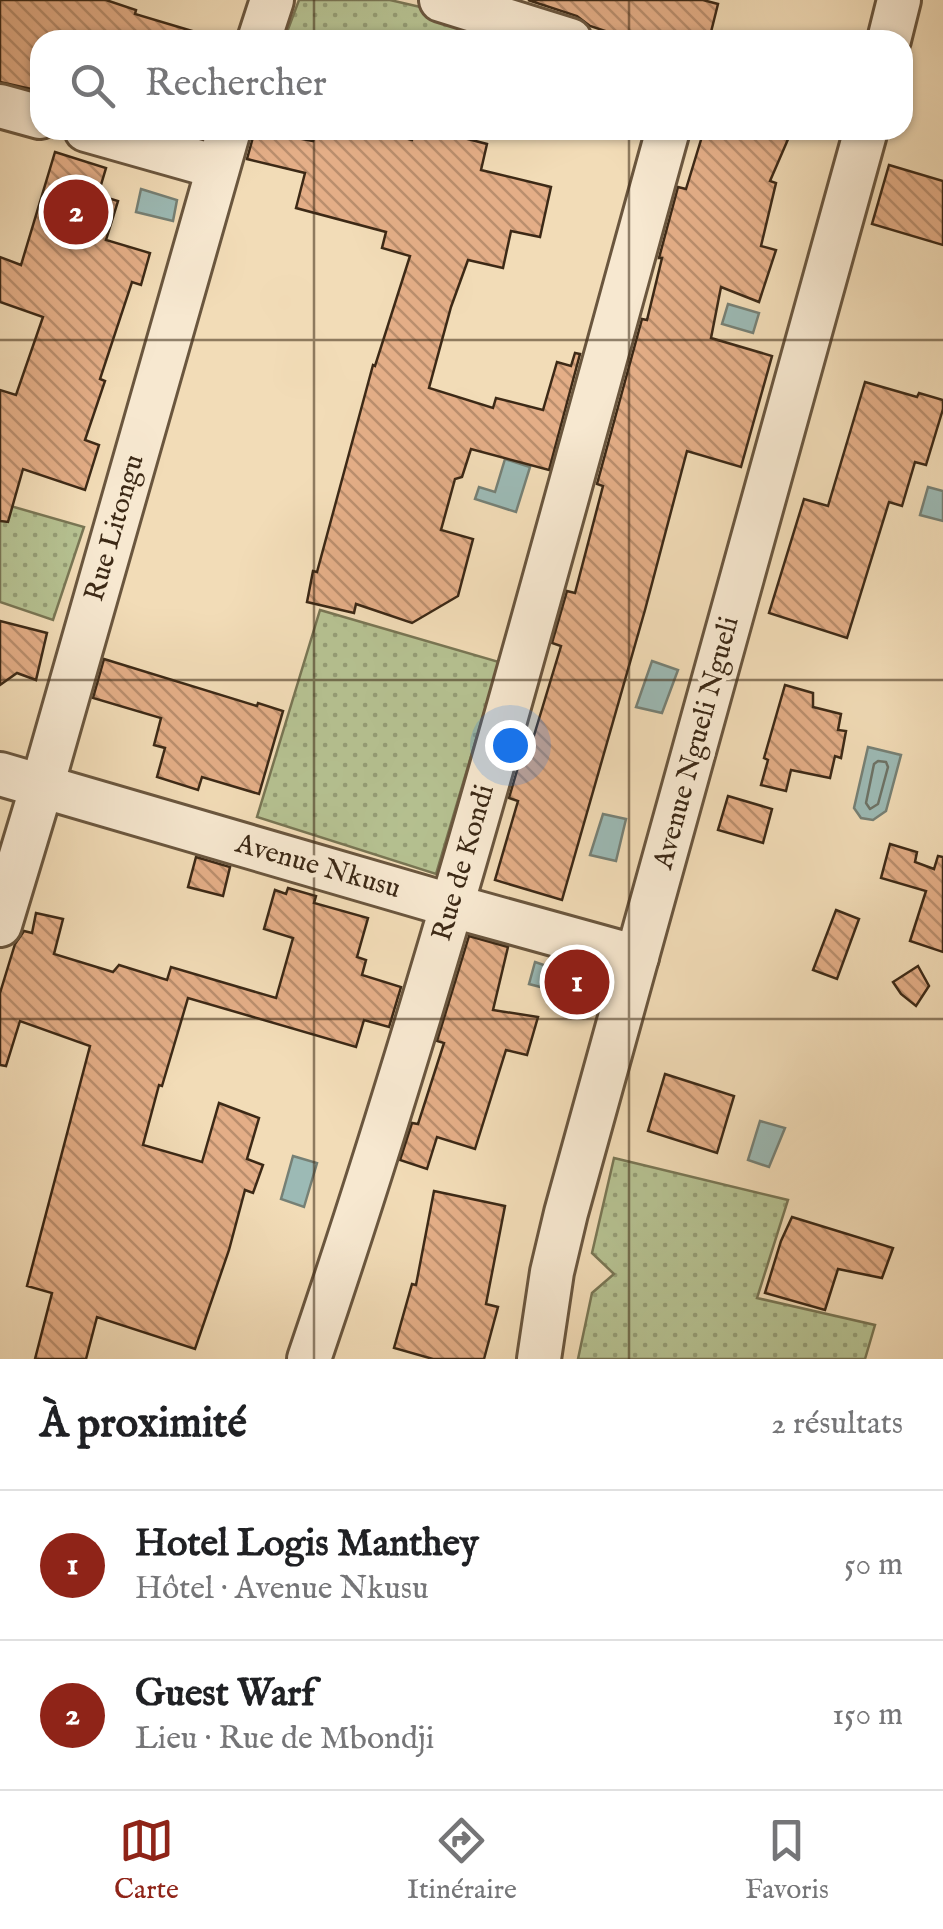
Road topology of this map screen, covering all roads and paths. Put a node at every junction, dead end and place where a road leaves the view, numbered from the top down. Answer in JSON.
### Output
{"nodes":[{"id":1,"x":272,"y":0,"type":"edge"},
{"id":2,"x":441,"y":0,"type":"edge"},
{"id":3,"x":899,"y":0,"type":"edge"},
{"id":4,"x":551,"y":23,"type":"edge"},
{"id":5,"x":262,"y":30,"type":"edge"},
{"id":6,"x":892,"y":30,"type":"edge"},
{"id":7,"x":0,"y":106,"type":"edge"},
{"id":8,"x":30,"y":114,"type":"edge"},
{"id":9,"x":158,"y":140,"type":"edge"},
{"id":10,"x":665,"y":140,"type":"edge"},
{"id":11,"x":863,"y":140,"type":"edge"},
{"id":12,"x":223,"y":149,"type":"edge"},
{"id":13,"x":0,"y":774,"type":"edge"},
{"id":14,"x":42,"y":786,"type":"junction"},
{"id":15,"x":453,"y":906,"type":"junction"},
{"id":16,"x":0,"y":925,"type":"edge"},
{"id":17,"x":638,"y":957,"type":"junction"},
{"id":18,"x":309,"y":1359,"type":"edge"},
{"id":19,"x":539,"y":1359,"type":"edge"}],
"edges":[{"from":1,"to":5,"type":"street"},
{"from":2,"to":4,"type":"street"},
{"from":3,"to":6,"type":"street"},
{"from":7,"to":8,"type":"street"},
{"from":9,"to":12,"type":"street"},
{"from":10,"to":15,"type":"street","name":"Rue de Kondi"},
{"from":11,"to":17,"type":"street","name":"Avenue Ngueli Ngueli"},
{"from":12,"to":14,"type":"street","name":"Rue Litongu"},
{"from":13,"to":14,"type":"street","name":"Avenue Nkusu"},
{"from":14,"to":15,"type":"street","name":"Avenue Nkusu"},
{"from":14,"to":16,"type":"street","name":"Rue Litongu"},
{"from":15,"to":17,"type":"street","name":"Avenue Nkusu"},
{"from":15,"to":18,"type":"street","name":"Rue de Kondi"},
{"from":17,"to":19,"type":"street","name":"Avenue Ngueli Ngueli"}]}
